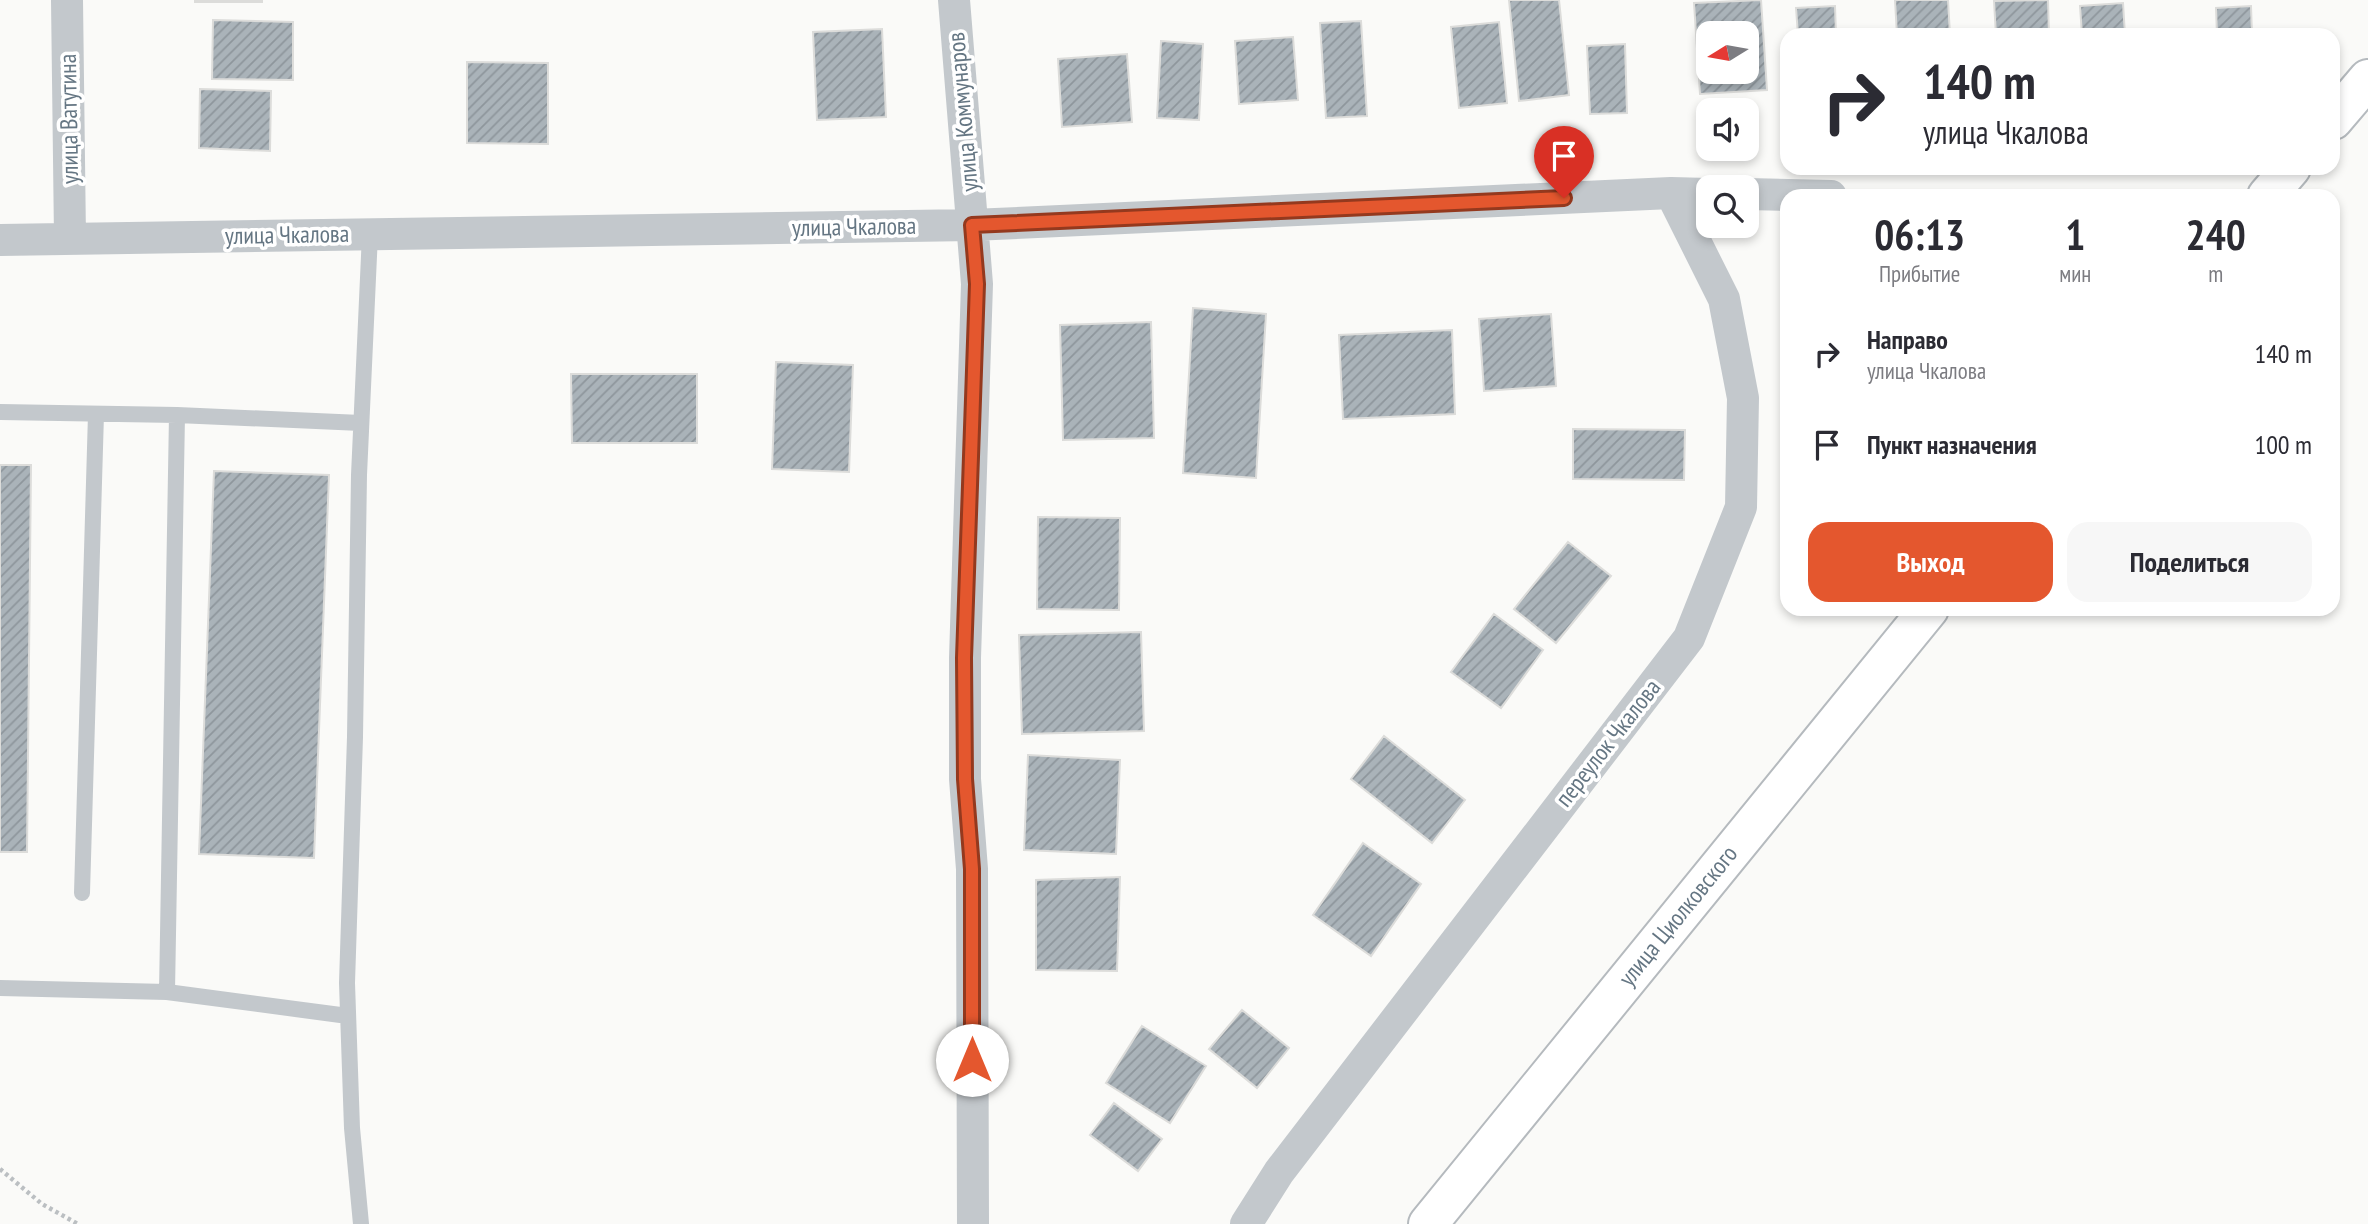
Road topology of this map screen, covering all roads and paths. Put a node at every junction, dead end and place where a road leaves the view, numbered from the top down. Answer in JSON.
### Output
{"nodes":[{"id":1,"x":67,"y":0,"type":"edge"},
{"id":2,"x":954,"y":0,"type":"edge"},
{"id":3,"x":2368,"y":79,"type":"edge"},
{"id":4,"x":2340,"y":112,"type":"edge"},
{"id":5,"x":2285,"y":175,"type":"edge"},
{"id":6,"x":2273,"y":189,"type":"edge"},
{"id":7,"x":1671,"y":193,"type":"junction"},
{"id":8,"x":1696,"y":194,"type":"edge"},
{"id":9,"x":1759,"y":194,"type":"edge"},
{"id":10,"x":1780,"y":195,"type":"edge"},
{"id":11,"x":972,"y":225,"type":"junction"},
{"id":12,"x":370,"y":233,"type":"junction"},
{"id":13,"x":70,"y":238,"type":"junction"},
{"id":14,"x":0,"y":240,"type":"edge"},
{"id":15,"x":0,"y":412,"type":"edge"},
{"id":16,"x":96,"y":414,"type":"junction"},
{"id":17,"x":177,"y":415,"type":"junction"},
{"id":18,"x":361,"y":423,"type":"junction"},
{"id":19,"x":1923,"y":616,"type":"edge"},
{"id":20,"x":82,"y":893,"type":"dead end"},
{"id":21,"x":0,"y":988,"type":"edge"},
{"id":22,"x":167,"y":992,"type":"junction"},
{"id":23,"x":348,"y":1016,"type":"junction"},
{"id":24,"x":0,"y":1169,"type":"edge"},
{"id":25,"x":78,"y":1224,"type":"edge"},
{"id":26,"x":361,"y":1224,"type":"edge"},
{"id":27,"x":973,"y":1224,"type":"edge"},
{"id":28,"x":1246,"y":1224,"type":"edge"},
{"id":29,"x":1428,"y":1224,"type":"edge"}],
"edges":[{"from":1,"to":13,"type":"street","name":"улица Ватутина"},
{"from":2,"to":11,"type":"street","name":"улица Коммунаров"},
{"from":3,"to":4,"type":"main road"},
{"from":5,"to":6,"type":"main road"},
{"from":7,"to":8,"type":"street","name":"улица Чкалова"},
{"from":7,"to":11,"type":"street","name":"улица Чкалова"},
{"from":7,"to":28,"type":"street","name":"переулок Чкалова"},
{"from":9,"to":10,"type":"street"},
{"from":11,"to":12,"type":"street","name":"улица Чкалова"},
{"from":11,"to":27,"type":"street"},
{"from":12,"to":13,"type":"street","name":"улица Чкалова"},
{"from":12,"to":18,"type":"lane"},
{"from":13,"to":14,"type":"street","name":"улица Чкалова"},
{"from":15,"to":16,"type":"lane"},
{"from":16,"to":17,"type":"lane"},
{"from":16,"to":20,"type":"lane"},
{"from":17,"to":18,"type":"lane"},
{"from":17,"to":22,"type":"lane"},
{"from":18,"to":23,"type":"lane"},
{"from":19,"to":29,"type":"main road","name":"улица Циолковского"},
{"from":21,"to":22,"type":"lane"},
{"from":22,"to":23,"type":"lane"},
{"from":23,"to":26,"type":"lane"},
{"from":24,"to":25,"type":"path"}]}
